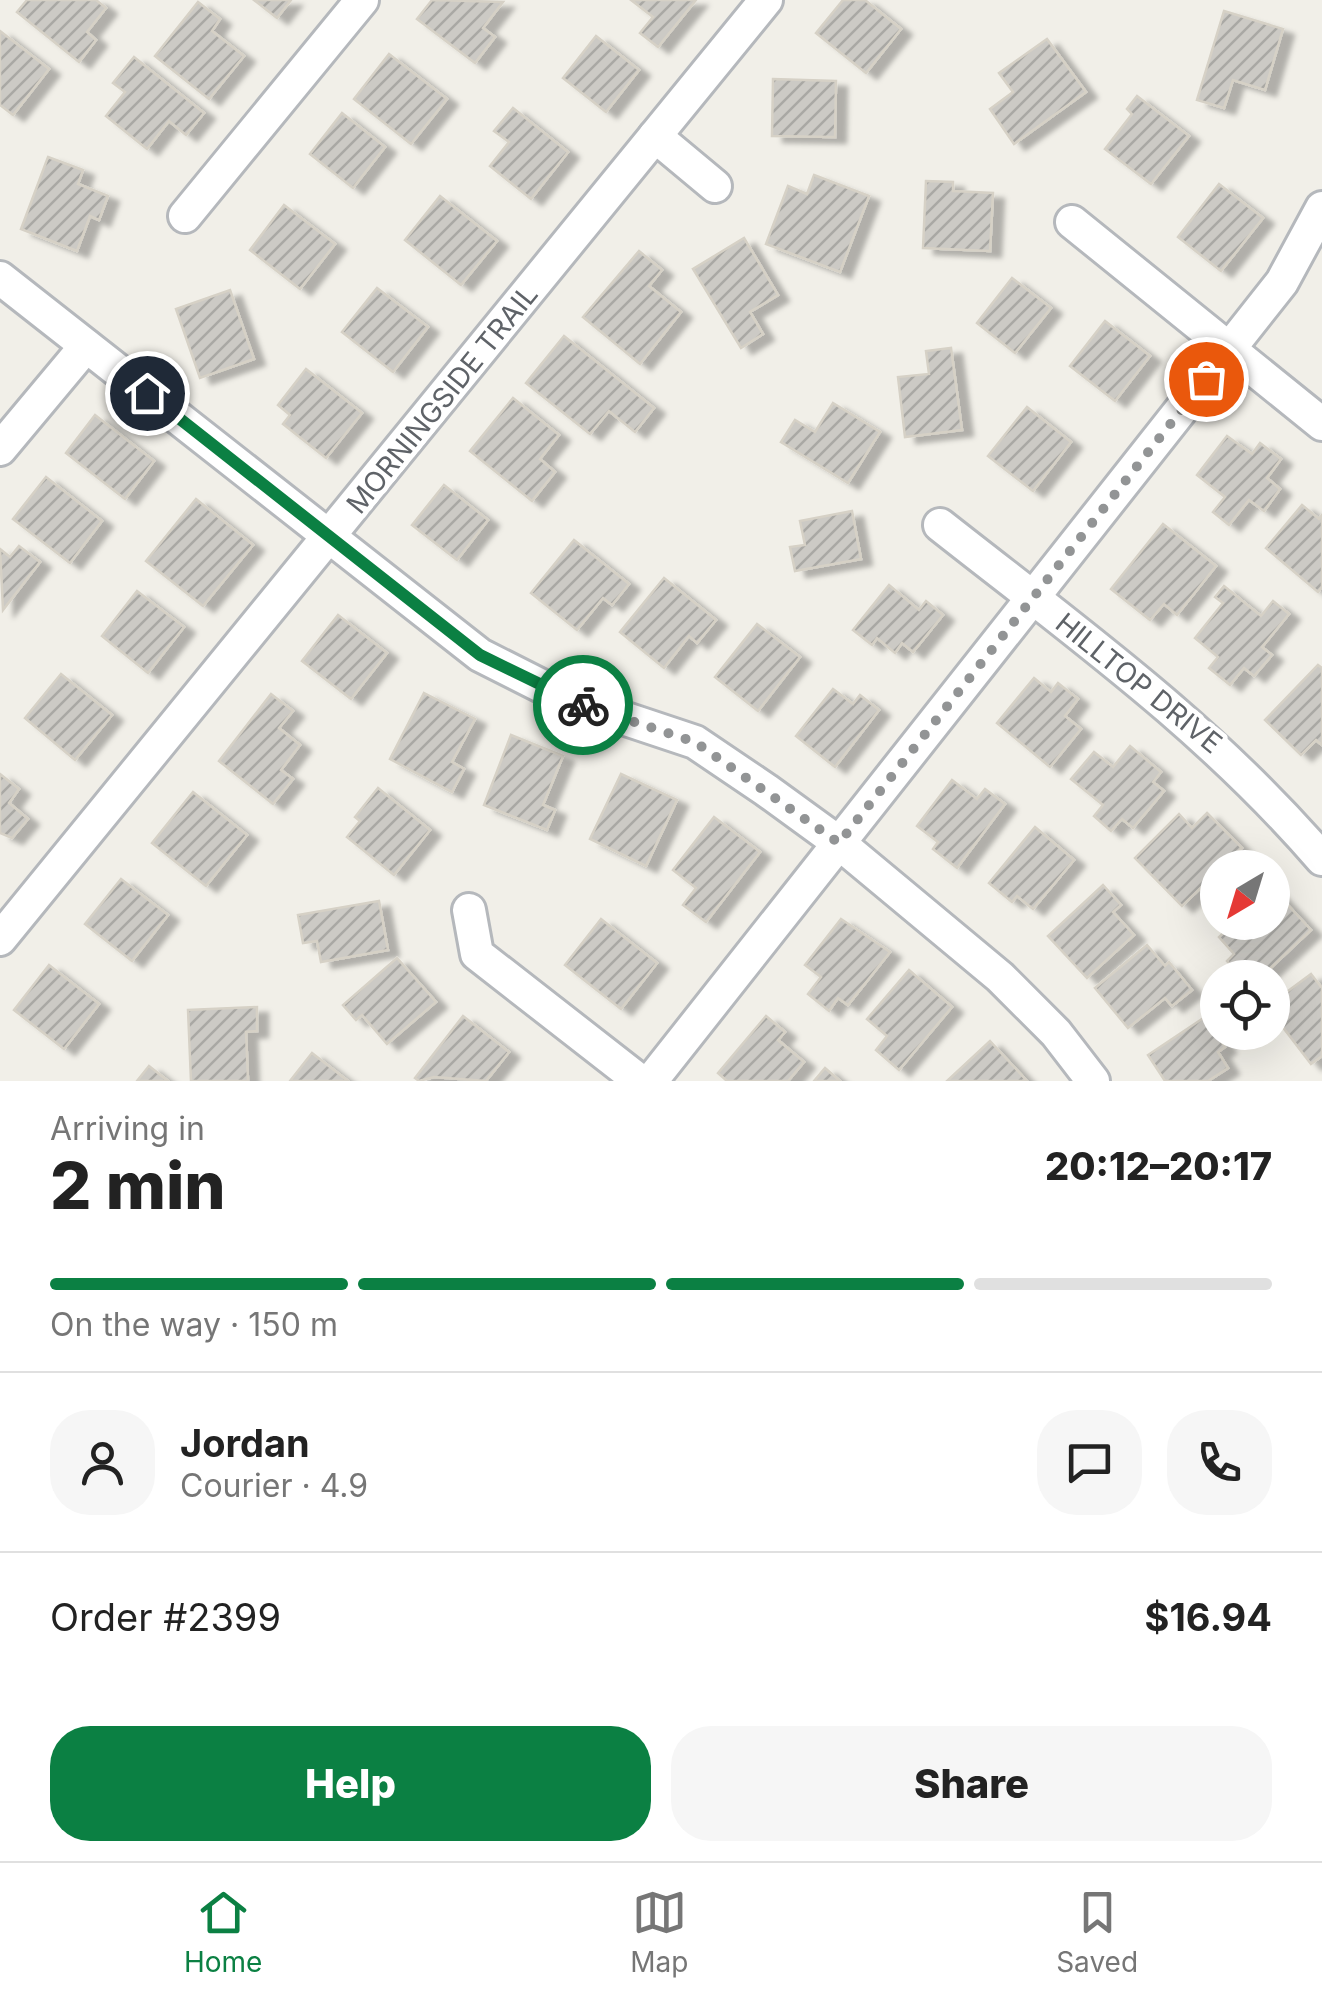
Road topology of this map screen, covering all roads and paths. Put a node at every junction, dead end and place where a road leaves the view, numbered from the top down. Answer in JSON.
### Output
{"nodes":[{"id":1,"x":362,"y":0,"type":"edge"},
{"id":2,"x":766,"y":0,"type":"edge"},
{"id":3,"x":655,"y":136,"type":"junction"},
{"id":4,"x":715,"y":186,"type":"dead end"},
{"id":5,"x":1322,"y":208,"type":"edge"},
{"id":6,"x":185,"y":216,"type":"dead end"},
{"id":7,"x":1072,"y":222,"type":"dead end"},
{"id":8,"x":0,"y":278,"type":"edge"},
{"id":9,"x":86,"y":346,"type":"junction"},
{"id":10,"x":1231,"y":348,"type":"junction"},
{"id":11,"x":1322,"y":424,"type":"edge"},
{"id":12,"x":0,"y":449,"type":"edge"},
{"id":13,"x":940,"y":525,"type":"dead end"},
{"id":14,"x":330,"y":536,"type":"junction"},
{"id":15,"x":1033,"y":598,"type":"junction"},
{"id":16,"x":839,"y":843,"type":"junction"},
{"id":17,"x":1322,"y":859,"type":"edge"},
{"id":18,"x":469,"y":910,"type":"dead end"},
{"id":19,"x":0,"y":939,"type":"edge"},
{"id":20,"x":640,"y":1081,"type":"edge"},
{"id":21,"x":652,"y":1081,"type":"edge"},
{"id":22,"x":1093,"y":1081,"type":"edge"}],
"edges":[{"from":1,"to":6,"type":"street"},
{"from":2,"to":3,"type":"street","name":"MORNINGSIDE TRAIL"},
{"from":3,"to":4,"type":"street"},
{"from":3,"to":14,"type":"street","name":"MORNINGSIDE TRAIL"},
{"from":5,"to":10,"type":"street"},
{"from":7,"to":10,"type":"street"},
{"from":8,"to":9,"type":"street"},
{"from":9,"to":12,"type":"street"},
{"from":9,"to":14,"type":"street"},
{"from":10,"to":11,"type":"street"},
{"from":10,"to":15,"type":"street"},
{"from":13,"to":15,"type":"street","name":"HILLTOP DRIVE"},
{"from":14,"to":16,"type":"street"},
{"from":14,"to":19,"type":"street","name":"MORNINGSIDE TRAIL"},
{"from":15,"to":16,"type":"street"},
{"from":15,"to":17,"type":"street","name":"HILLTOP DRIVE"},
{"from":16,"to":21,"type":"street"},
{"from":16,"to":22,"type":"street"},
{"from":18,"to":20,"type":"street"}]}
